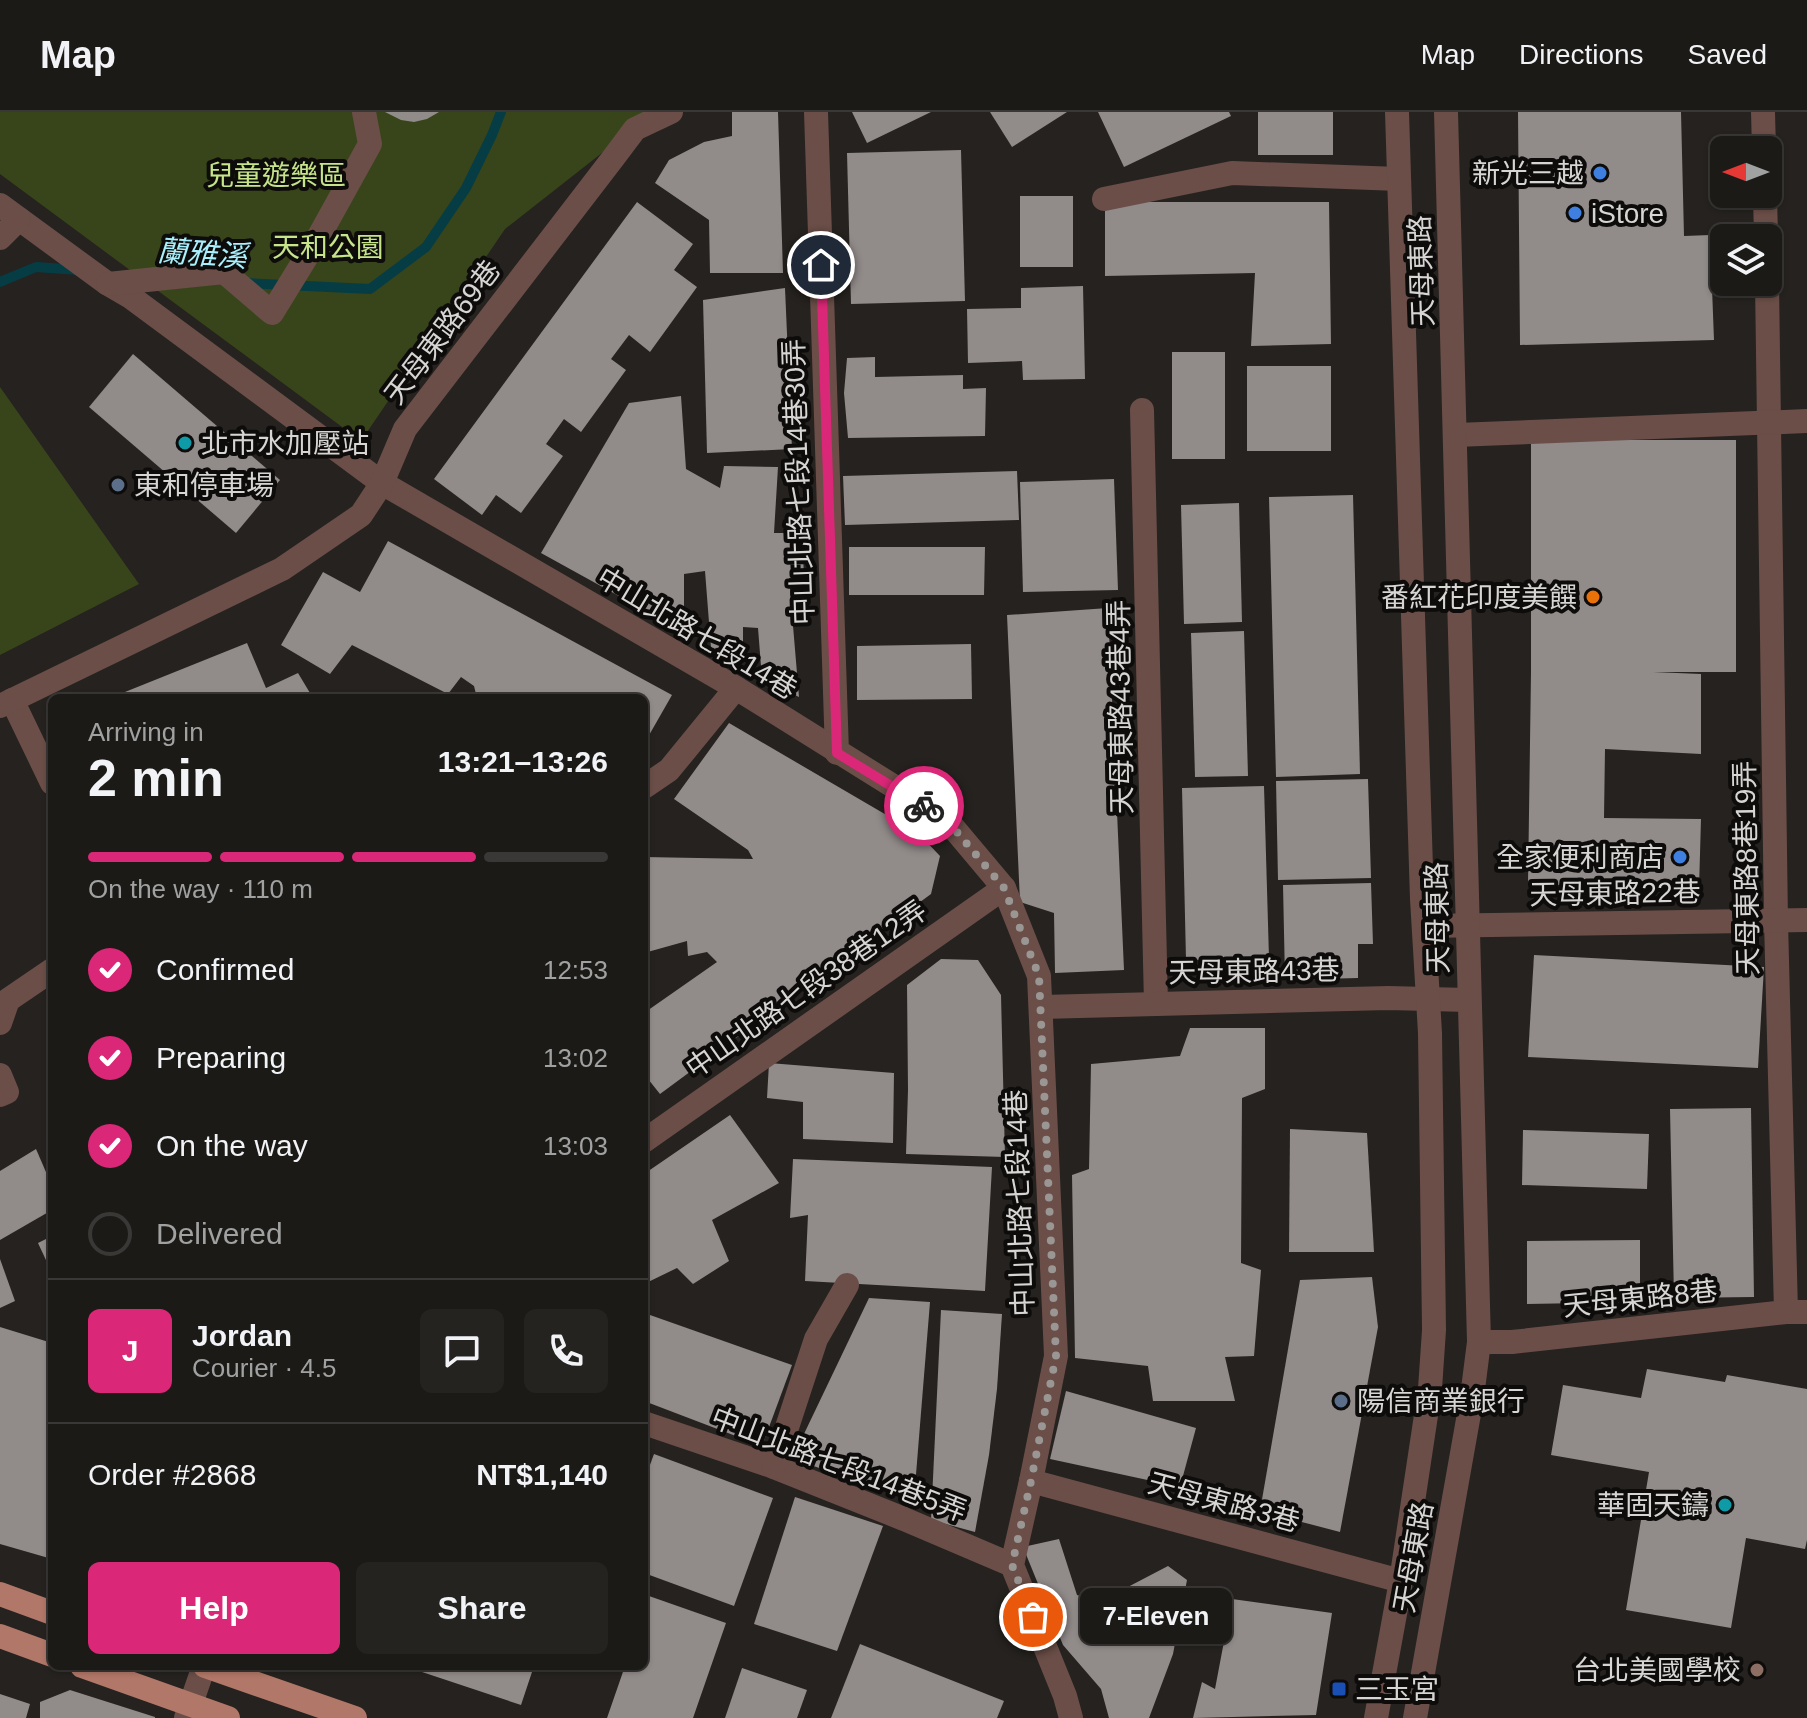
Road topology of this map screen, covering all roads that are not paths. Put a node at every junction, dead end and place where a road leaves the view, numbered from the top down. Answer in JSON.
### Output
{"nodes":[{"id":1,"x":364,"y":112,"type":"edge"},
{"id":2,"x":671,"y":112,"type":"edge"},
{"id":3,"x":816,"y":112,"type":"edge"},
{"id":4,"x":1397,"y":112,"type":"edge"},
{"id":5,"x":1446,"y":112,"type":"edge"},
{"id":6,"x":1763,"y":112,"type":"edge"},
{"id":7,"x":1764,"y":136,"type":"edge"},
{"id":8,"x":1399,"y":179,"type":"junction"},
{"id":9,"x":1104,"y":199,"type":"dead end"},
{"id":10,"x":10,"y":212,"type":"edge"},
{"id":11,"x":0,"y":238,"type":"edge"},
{"id":12,"x":108,"y":284,"type":"junction"},
{"id":13,"x":1767,"y":296,"type":"edge"},
{"id":14,"x":1142,"y":410,"type":"dead end"},
{"id":15,"x":1807,"y":421,"type":"edge"},
{"id":16,"x":1770,"y":423,"type":"junction"},
{"id":17,"x":1456,"y":435,"type":"junction"},
{"id":18,"x":382,"y":483,"type":"junction"},
{"id":19,"x":736,"y":688,"type":"junction"},
{"id":20,"x":6,"y":703,"type":"edge"},
{"id":21,"x":837,"y":753,"type":"junction"},
{"id":22,"x":48,"y":776,"type":"edge"},
{"id":23,"x":648,"y":784,"type":"edge"},
{"id":24,"x":1004,"y":888,"type":"junction"},
{"id":25,"x":1807,"y":920,"type":"edge"},
{"id":26,"x":1776,"y":921,"type":"junction"},
{"id":27,"x":1468,"y":925,"type":"junction"},
{"id":28,"x":1424,"y":926,"type":"junction"},
{"id":29,"x":48,"y":973,"type":"edge"},
{"id":30,"x":1428,"y":999,"type":"junction"},
{"id":31,"x":1469,"y":1000,"type":"junction"},
{"id":32,"x":1156,"y":1004,"type":"junction"},
{"id":33,"x":1042,"y":1007,"type":"junction"},
{"id":34,"x":0,"y":1023,"type":"edge"},
{"id":35,"x":0,"y":1075,"type":"edge"},
{"id":36,"x":0,"y":1095,"type":"edge"},
{"id":37,"x":648,"y":1138,"type":"edge"},
{"id":38,"x":847,"y":1285,"type":"dead end"},
{"id":39,"x":1796,"y":1312,"type":"edge"},
{"id":40,"x":1479,"y":1342,"type":"junction"},
{"id":41,"x":648,"y":1424,"type":"edge"},
{"id":42,"x":774,"y":1467,"type":"junction"},
{"id":43,"x":1031,"y":1481,"type":"junction"},
{"id":44,"x":1012,"y":1565,"type":"junction"},
{"id":45,"x":1401,"y":1581,"type":"junction"},
{"id":46,"x":0,"y":1594,"type":"edge"},
{"id":47,"x":48,"y":1612,"type":"edge"},
{"id":48,"x":0,"y":1636,"type":"edge"},
{"id":49,"x":48,"y":1654,"type":"edge"},
{"id":50,"x":91,"y":1670,"type":"edge"},
{"id":51,"x":203,"y":1670,"type":"edge"},
{"id":52,"x":216,"y":1670,"type":"edge"},
{"id":53,"x":188,"y":1712,"type":"edge"},
{"id":54,"x":228,"y":1718,"type":"edge"},
{"id":55,"x":355,"y":1718,"type":"edge"},
{"id":56,"x":1071,"y":1718,"type":"edge"},
{"id":57,"x":1376,"y":1718,"type":"edge"},
{"id":58,"x":1415,"y":1718,"type":"edge"}],
"edges":[{"from":1,"to":12,"type":"street"},
{"from":2,"to":18,"type":"street","name":"天母東路69巷"},
{"from":3,"to":21,"type":"street","name":"中山北路七段14巷30弄"},
{"from":4,"to":8,"type":"street","name":"天母東路"},
{"from":5,"to":17,"type":"street","name":"天母東路"},
{"from":6,"to":7,"type":"street"},
{"from":8,"to":9,"type":"street"},
{"from":8,"to":28,"type":"street","name":"天母東路"},
{"from":10,"to":11,"type":"street"},
{"from":10,"to":12,"type":"street","name":"中山北路七段14巷"},
{"from":12,"to":18,"type":"street","name":"中山北路七段14巷"},
{"from":13,"to":16,"type":"street","name":"天母東路8巷19弄"},
{"from":14,"to":32,"type":"street","name":"天母東路43巷4弄"},
{"from":15,"to":16,"type":"street"},
{"from":16,"to":17,"type":"street"},
{"from":16,"to":26,"type":"street","name":"天母東路8巷19弄"},
{"from":17,"to":27,"type":"street","name":"天母東路"},
{"from":18,"to":19,"type":"street","name":"中山北路七段14巷"},
{"from":18,"to":20,"type":"street","name":"天母東路69巷"},
{"from":19,"to":21,"type":"street","name":"中山北路七段14巷"},
{"from":19,"to":23,"type":"street"},
{"from":20,"to":22,"type":"street"},
{"from":21,"to":24,"type":"street","name":"中山北路七段14巷"},
{"from":24,"to":33,"type":"street","name":"中山北路七段14巷"},
{"from":24,"to":37,"type":"street","name":"中山北路七段38巷12弄"},
{"from":25,"to":26,"type":"street","name":"天母東路22巷"},
{"from":26,"to":27,"type":"street","name":"天母東路22巷"},
{"from":26,"to":39,"type":"street","name":"天母東路8巷19弄"},
{"from":27,"to":28,"type":"street","name":"天母東路22巷"},
{"from":27,"to":31,"type":"street","name":"天母東路"},
{"from":28,"to":30,"type":"street","name":"天母東路"},
{"from":29,"to":34,"type":"street"},
{"from":30,"to":31,"type":"street","name":"天母東路43巷"},
{"from":30,"to":32,"type":"street","name":"天母東路43巷"},
{"from":30,"to":45,"type":"street","name":"天母東路"},
{"from":31,"to":40,"type":"street","name":"天母東路"},
{"from":32,"to":33,"type":"street","name":"天母東路43巷"},
{"from":33,"to":43,"type":"street","name":"中山北路七段14巷"},
{"from":35,"to":36,"type":"street"},
{"from":38,"to":42,"type":"street"},
{"from":39,"to":40,"type":"street","name":"天母東路8巷"},
{"from":40,"to":58,"type":"street","name":"天母東路"},
{"from":41,"to":42,"type":"street","name":"中山北路七段14巷5弄"},
{"from":42,"to":44,"type":"street","name":"中山北路七段14巷5弄"},
{"from":43,"to":44,"type":"street","name":"中山北路七段14巷"},
{"from":43,"to":45,"type":"street","name":"天母東路3巷"},
{"from":44,"to":56,"type":"street"},
{"from":45,"to":57,"type":"street","name":"天母東路"},
{"from":46,"to":47,"type":"main road"},
{"from":48,"to":49,"type":"main road"},
{"from":50,"to":53,"type":"main road"},
{"from":51,"to":53,"type":"street"},
{"from":52,"to":55,"type":"main road"},
{"from":53,"to":54,"type":"main road"}]}
